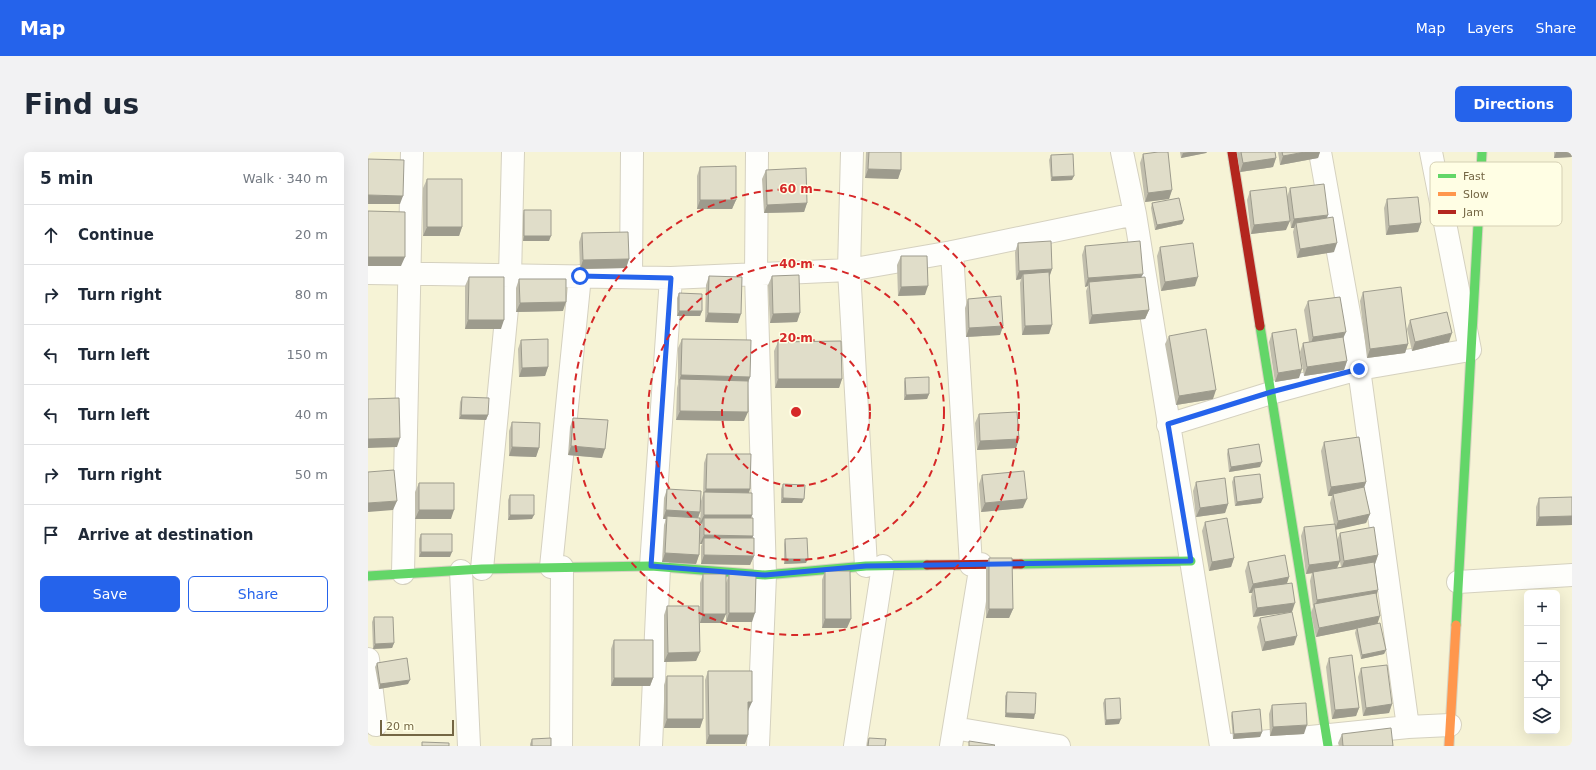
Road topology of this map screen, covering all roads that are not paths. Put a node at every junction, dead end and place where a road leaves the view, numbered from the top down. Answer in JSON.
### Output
{"nodes":[{"id":1,"x":412,"y":152,"type":"edge"},
{"id":2,"x":513,"y":152,"type":"edge"},
{"id":3,"x":632,"y":152,"type":"edge"},
{"id":4,"x":757,"y":152,"type":"edge"},
{"id":5,"x":852,"y":152,"type":"edge"},
{"id":6,"x":1122,"y":152,"type":"edge"},
{"id":7,"x":1232,"y":152,"type":"edge"},
{"id":8,"x":1320,"y":152,"type":"edge"},
{"id":9,"x":1431,"y":152,"type":"edge"},
{"id":10,"x":1482,"y":152,"type":"edge"},
{"id":11,"x":1433,"y":162,"type":"edge"},
{"id":12,"x":1481,"y":162,"type":"edge"},
{"id":13,"x":1135,"y":214,"type":"junction"},
{"id":14,"x":1446,"y":226,"type":"edge"},
{"id":15,"x":1478,"y":226,"type":"edge"},
{"id":16,"x":952,"y":252,"type":"junction"},
{"id":17,"x":849,"y":270,"type":"junction"},
{"id":18,"x":368,"y":273,"type":"edge"},
{"id":19,"x":411,"y":273,"type":"junction"},
{"id":20,"x":756,"y":275,"type":"junction"},
{"id":21,"x":580,"y":276,"type":"junction"},
{"id":22,"x":631,"y":276,"type":"junction"},
{"id":23,"x":510,"y":277,"type":"junction"},
{"id":24,"x":671,"y":278,"type":"junction"},
{"id":25,"x":1470,"y":350,"type":"junction"},
{"id":26,"x":1359,"y":369,"type":"junction"},
{"id":27,"x":1271,"y":392,"type":"junction"},
{"id":28,"x":1168,"y":424,"type":"junction"},
{"id":29,"x":1191,"y":561,"type":"junction"},
{"id":30,"x":976,"y":564,"type":"junction"},
{"id":31,"x":655,"y":566,"type":"junction"},
{"id":32,"x":874,"y":566,"type":"junction"},
{"id":33,"x":556,"y":567,"type":"junction"},
{"id":34,"x":482,"y":570,"type":"junction"},
{"id":35,"x":461,"y":571,"type":"junction"},
{"id":36,"x":404,"y":573,"type":"junction"},
{"id":37,"x":765,"y":575,"type":"junction"},
{"id":38,"x":1572,"y":575,"type":"edge"},
{"id":39,"x":368,"y":576,"type":"edge"},
{"id":40,"x":1458,"y":582,"type":"junction"},
{"id":41,"x":368,"y":659,"type":"edge"},
{"id":42,"x":376,"y":725,"type":"dead end"},
{"id":43,"x":1450,"y":725,"type":"junction"},
{"id":44,"x":1408,"y":727,"type":"junction"},
{"id":45,"x":952,"y":737,"type":"edge"},
{"id":46,"x":1327,"y":740,"type":"edge"},
{"id":47,"x":470,"y":746,"type":"edge"},
{"id":48,"x":562,"y":746,"type":"edge"},
{"id":49,"x":650,"y":746,"type":"edge"},
{"id":50,"x":758,"y":746,"type":"edge"},
{"id":51,"x":855,"y":746,"type":"edge"},
{"id":52,"x":1058,"y":746,"type":"edge"},
{"id":53,"x":1221,"y":746,"type":"edge"},
{"id":54,"x":1449,"y":746,"type":"edge"}],
"edges":[{"from":1,"to":19,"type":"street"},
{"from":2,"to":23,"type":"street"},
{"from":3,"to":22,"type":"street"},
{"from":4,"to":20,"type":"street"},
{"from":5,"to":17,"type":"street"},
{"from":6,"to":13,"type":"street"},
{"from":7,"to":27,"type":"street"},
{"from":8,"to":26,"type":"street"},
{"from":9,"to":11,"type":"street"},
{"from":10,"to":12,"type":"street"},
{"from":13,"to":16,"type":"street"},
{"from":13,"to":28,"type":"street"},
{"from":14,"to":25,"type":"street"},
{"from":15,"to":25,"type":"street"},
{"from":16,"to":17,"type":"street"},
{"from":16,"to":30,"type":"street"},
{"from":17,"to":20,"type":"street"},
{"from":17,"to":32,"type":"street"},
{"from":18,"to":19,"type":"street"},
{"from":19,"to":23,"type":"street"},
{"from":19,"to":36,"type":"street"},
{"from":20,"to":24,"type":"street"},
{"from":20,"to":37,"type":"street"},
{"from":21,"to":22,"type":"street"},
{"from":21,"to":23,"type":"street"},
{"from":21,"to":33,"type":"street"},
{"from":22,"to":24,"type":"street"},
{"from":23,"to":34,"type":"street"},
{"from":24,"to":31,"type":"street"},
{"from":25,"to":26,"type":"street"},
{"from":25,"to":40,"type":"street"},
{"from":26,"to":27,"type":"street"},
{"from":26,"to":44,"type":"street"},
{"from":27,"to":28,"type":"street"},
{"from":27,"to":46,"type":"street"},
{"from":28,"to":29,"type":"street"},
{"from":29,"to":30,"type":"street"},
{"from":29,"to":53,"type":"street"},
{"from":30,"to":32,"type":"street"},
{"from":30,"to":45,"type":"street"},
{"from":31,"to":33,"type":"street"},
{"from":31,"to":37,"type":"street"},
{"from":31,"to":49,"type":"street"},
{"from":32,"to":37,"type":"street"},
{"from":32,"to":51,"type":"street"},
{"from":33,"to":34,"type":"street"},
{"from":33,"to":48,"type":"street"},
{"from":34,"to":35,"type":"street"},
{"from":35,"to":36,"type":"street"},
{"from":35,"to":47,"type":"street"},
{"from":36,"to":39,"type":"street"},
{"from":37,"to":50,"type":"street"},
{"from":38,"to":40,"type":"street"},
{"from":40,"to":43,"type":"street"},
{"from":41,"to":42,"type":"street"},
{"from":43,"to":44,"type":"street"},
{"from":43,"to":54,"type":"street"},
{"from":44,"to":46,"type":"street"},
{"from":45,"to":52,"type":"street"},
{"from":46,"to":53,"type":"street"}]}
